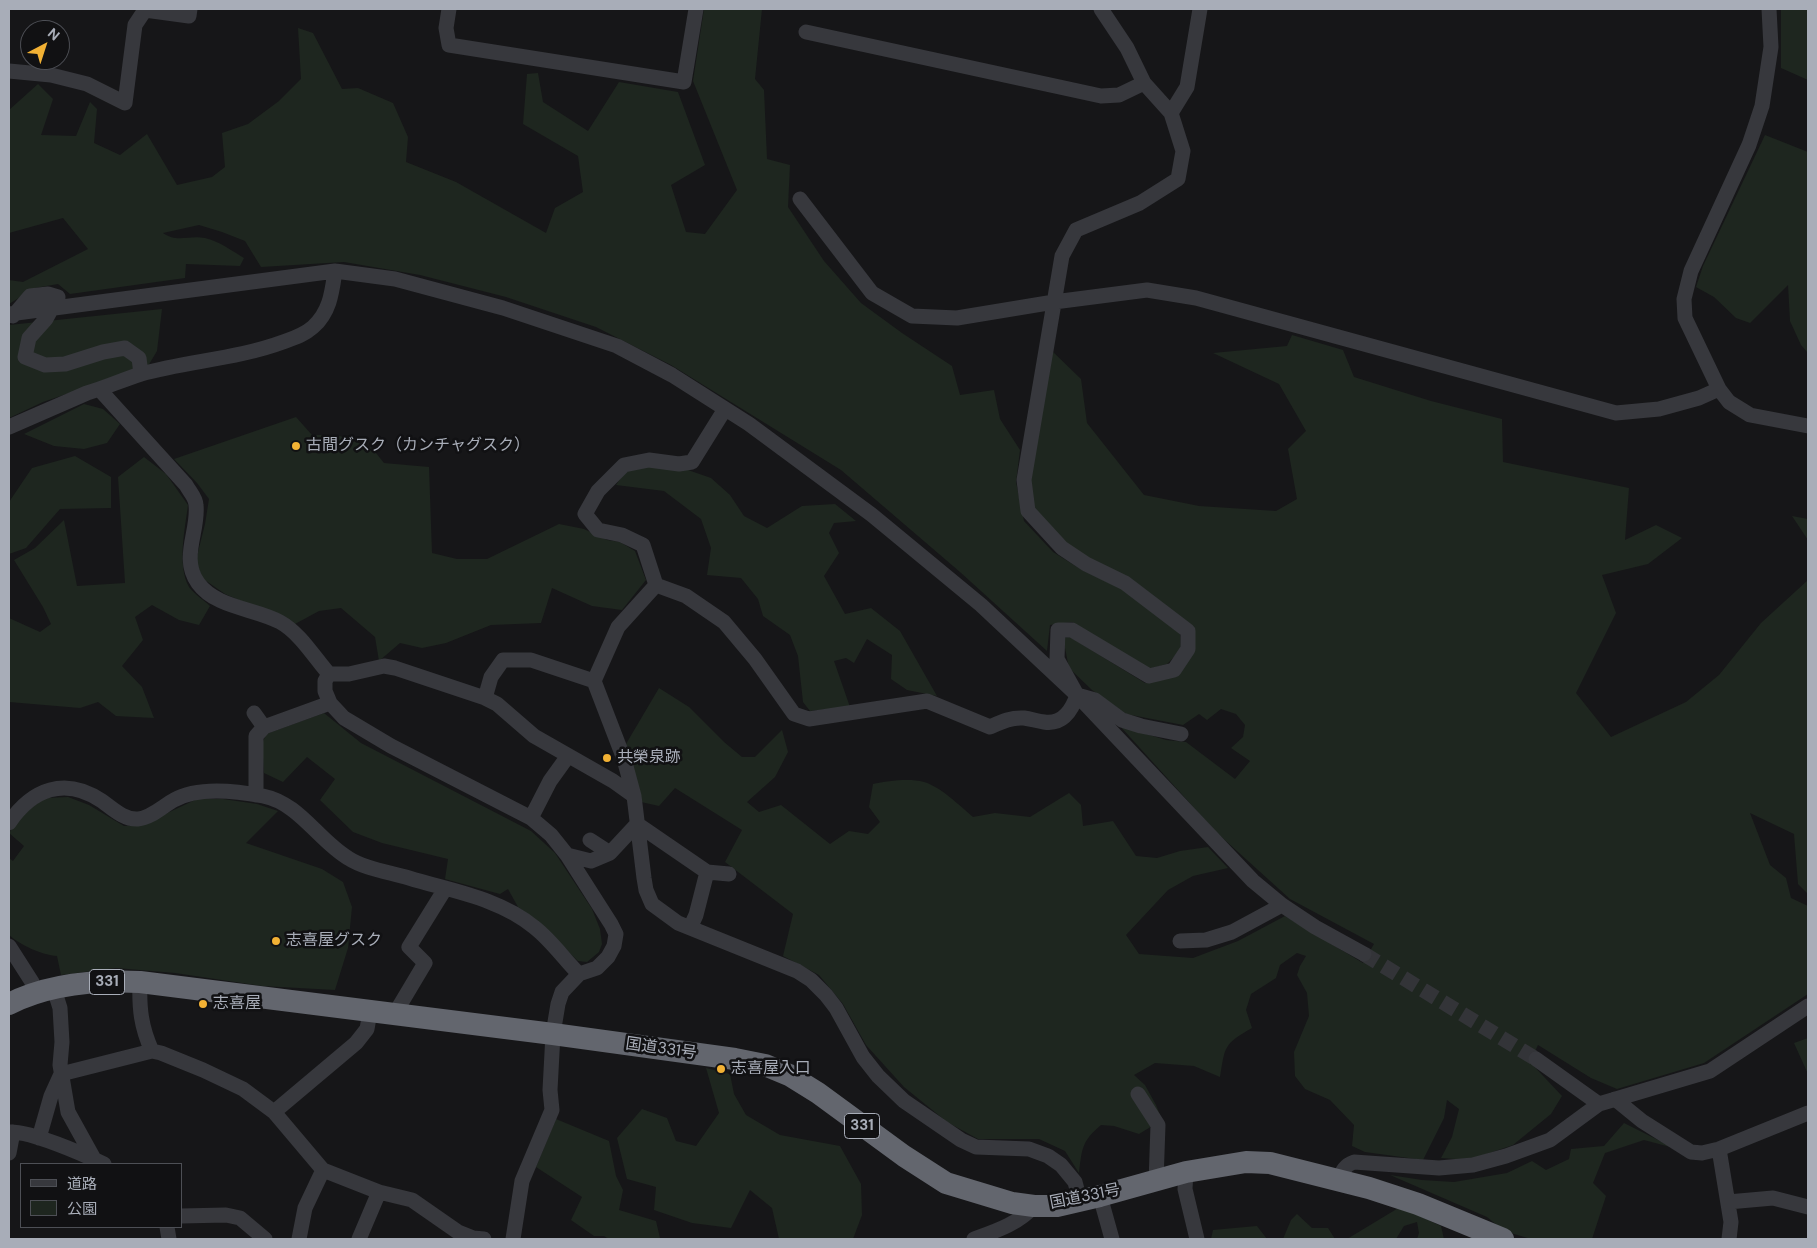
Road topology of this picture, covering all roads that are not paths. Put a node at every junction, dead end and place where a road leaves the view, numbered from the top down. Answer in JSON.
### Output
{"nodes":[{"id":1,"x":190,"y":9,"type":"edge"},
{"id":2,"x":449,"y":9,"type":"edge"},
{"id":3,"x":696,"y":9,"type":"edge"},
{"id":4,"x":1101,"y":9,"type":"edge"},
{"id":5,"x":1200,"y":9,"type":"edge"},
{"id":6,"x":1769,"y":9,"type":"edge"},
{"id":7,"x":806,"y":32,"type":"dead end"},
{"id":8,"x":9,"y":71,"type":"edge"},
{"id":9,"x":1144,"y":83,"type":"junction"},
{"id":10,"x":1171,"y":113,"type":"junction"},
{"id":11,"x":800,"y":199,"type":"dead end"},
{"id":12,"x":335,"y":271,"type":"junction"},
{"id":13,"x":1054,"y":302,"type":"junction"},
{"id":14,"x":9,"y":314,"type":"edge"},
{"id":15,"x":9,"y":321,"type":"edge"},
{"id":16,"x":141,"y":374,"type":"junction"},
{"id":17,"x":1719,"y":388,"type":"junction"},
{"id":18,"x":100,"y":390,"type":"junction"},
{"id":19,"x":725,"y":409,"type":"junction"},
{"id":20,"x":1808,"y":426,"type":"edge"},
{"id":21,"x":9,"y":427,"type":"edge"},
{"id":22,"x":656,"y":585,"type":"junction"},
{"id":23,"x":330,"y":674,"type":"junction"},
{"id":24,"x":594,"y":681,"type":"junction"},
{"id":25,"x":1077,"y":694,"type":"junction"},
{"id":26,"x":486,"y":698,"type":"junction"},
{"id":27,"x":330,"y":703,"type":"junction"},
{"id":28,"x":254,"y":713,"type":"dead end"},
{"id":29,"x":264,"y":727,"type":"junction"},
{"id":30,"x":1181,"y":734,"type":"dead end"},
{"id":31,"x":568,"y":756,"type":"junction"},
{"id":32,"x":256,"y":795,"type":"junction"},
{"id":33,"x":634,"y":796,"type":"junction"},
{"id":34,"x":531,"y":818,"type":"junction"},
{"id":35,"x":9,"y":823,"type":"edge"},
{"id":36,"x":637,"y":824,"type":"junction"},
{"id":37,"x":590,"y":840,"type":"dead end"},
{"id":38,"x":610,"y":853,"type":"junction"},
{"id":39,"x":567,"y":855,"type":"junction"},
{"id":40,"x":707,"y":872,"type":"junction"},
{"id":41,"x":729,"y":874,"type":"dead end"},
{"id":42,"x":445,"y":889,"type":"junction"},
{"id":43,"x":1282,"y":905,"type":"junction"},
{"id":44,"x":690,"y":928,"type":"junction"},
{"id":45,"x":1180,"y":941,"type":"dead end"},
{"id":46,"x":9,"y":946,"type":"edge"},
{"id":47,"x":1364,"y":954,"type":"tunnel mouth"},
{"id":48,"x":579,"y":974,"type":"junction"},
{"id":49,"x":140,"y":982,"type":"junction"},
{"id":50,"x":45,"y":991,"type":"junction"},
{"id":51,"x":9,"y":1004,"type":"edge"},
{"id":52,"x":1808,"y":1006,"type":"edge"},
{"id":53,"x":370,"y":1012,"type":"junction"},
{"id":54,"x":394,"y":1015,"type":"junction"},
{"id":55,"x":553,"y":1034,"type":"junction"},
{"id":56,"x":152,"y":1051,"type":"junction"},
{"id":57,"x":1536,"y":1059,"type":"tunnel mouth"},
{"id":58,"x":61,"y":1074,"type":"junction"},
{"id":59,"x":1138,"y":1094,"type":"dead end"},
{"id":60,"x":1615,"y":1099,"type":"junction"},
{"id":61,"x":1599,"y":1104,"type":"junction"},
{"id":62,"x":274,"y":1112,"type":"junction"},
{"id":63,"x":1808,"y":1113,"type":"edge"},
{"id":64,"x":11,"y":1132,"type":"edge"},
{"id":65,"x":39,"y":1138,"type":"junction"},
{"id":66,"x":1720,"y":1149,"type":"junction"},
{"id":67,"x":9,"y":1153,"type":"edge"},
{"id":68,"x":99,"y":1162,"type":"edge"},
{"id":69,"x":323,"y":1170,"type":"junction"},
{"id":70,"x":1186,"y":1172,"type":"junction"},
{"id":71,"x":1339,"y":1180,"type":"junction"},
{"id":72,"x":1156,"y":1182,"type":"junction"},
{"id":73,"x":379,"y":1192,"type":"junction"},
{"id":74,"x":1090,"y":1199,"type":"junction"},
{"id":75,"x":1728,"y":1202,"type":"junction"},
{"id":76,"x":1034,"y":1206,"type":"junction"},
{"id":77,"x":1808,"y":1207,"type":"edge"},
{"id":78,"x":182,"y":1216,"type":"edge"},
{"id":79,"x":456,"y":1236,"type":"edge"},
{"id":80,"x":264,"y":1239,"type":"edge"},
{"id":81,"x":299,"y":1239,"type":"edge"},
{"id":82,"x":359,"y":1239,"type":"edge"},
{"id":83,"x":484,"y":1239,"type":"edge"},
{"id":84,"x":513,"y":1239,"type":"edge"},
{"id":85,"x":974,"y":1239,"type":"edge"},
{"id":86,"x":1112,"y":1239,"type":"edge"},
{"id":87,"x":1197,"y":1239,"type":"edge"},
{"id":88,"x":1503,"y":1239,"type":"edge"},
{"id":89,"x":1729,"y":1239,"type":"edge"}],
"edges":[{"from":1,"to":8,"type":"street"},
{"from":2,"to":3,"type":"street"},
{"from":4,"to":9,"type":"street"},
{"from":5,"to":10,"type":"street"},
{"from":6,"to":17,"type":"street"},
{"from":7,"to":9,"type":"street"},
{"from":9,"to":10,"type":"street"},
{"from":10,"to":13,"type":"street"},
{"from":11,"to":13,"type":"street"},
{"from":12,"to":14,"type":"street"},
{"from":12,"to":16,"type":"street"},
{"from":12,"to":19,"type":"street"},
{"from":13,"to":17,"type":"street"},
{"from":13,"to":25,"type":"street"},
{"from":15,"to":16,"type":"street"},
{"from":16,"to":18,"type":"street"},
{"from":17,"to":20,"type":"street"},
{"from":18,"to":21,"type":"street"},
{"from":18,"to":23,"type":"street"},
{"from":19,"to":22,"type":"street"},
{"from":19,"to":25,"type":"street"},
{"from":22,"to":24,"type":"street"},
{"from":22,"to":25,"type":"street"},
{"from":23,"to":26,"type":"street"},
{"from":23,"to":27,"type":"street"},
{"from":24,"to":26,"type":"street"},
{"from":24,"to":33,"type":"street"},
{"from":25,"to":30,"type":"street"},
{"from":25,"to":43,"type":"street"},
{"from":26,"to":31,"type":"street"},
{"from":27,"to":29,"type":"street"},
{"from":27,"to":34,"type":"street"},
{"from":28,"to":29,"type":"street"},
{"from":29,"to":32,"type":"street"},
{"from":31,"to":33,"type":"street"},
{"from":31,"to":34,"type":"street"},
{"from":32,"to":35,"type":"street"},
{"from":32,"to":42,"type":"street"},
{"from":33,"to":36,"type":"street"},
{"from":34,"to":39,"type":"street"},
{"from":36,"to":38,"type":"street"},
{"from":36,"to":40,"type":"street"},
{"from":36,"to":44,"type":"street"},
{"from":37,"to":38,"type":"street"},
{"from":38,"to":39,"type":"street"},
{"from":39,"to":48,"type":"street"},
{"from":40,"to":41,"type":"street"},
{"from":40,"to":44,"type":"street"},
{"from":42,"to":48,"type":"street"},
{"from":42,"to":54,"type":"street"},
{"from":43,"to":45,"type":"street"},
{"from":43,"to":47,"type":"street"},
{"from":44,"to":74,"type":"street"},
{"from":46,"to":50,"type":"street"},
{"from":48,"to":55,"type":"street"},
{"from":49,"to":50,"type":"highway","name":"国道331号","number":"331"},
{"from":49,"to":53,"type":"highway","name":"国道331号","number":"331"},
{"from":49,"to":56,"type":"street"},
{"from":50,"to":51,"type":"highway","name":"国道331号","number":"331"},
{"from":50,"to":58,"type":"street"},
{"from":52,"to":60,"type":"street"},
{"from":53,"to":54,"type":"highway","name":"国道331号","number":"331"},
{"from":53,"to":62,"type":"street"},
{"from":54,"to":55,"type":"highway","name":"国道331号","number":"331"},
{"from":55,"to":76,"type":"highway","name":"国道331号","number":"331"},
{"from":55,"to":84,"type":"street"},
{"from":56,"to":58,"type":"street"},
{"from":56,"to":62,"type":"street"},
{"from":57,"to":61,"type":"street"},
{"from":58,"to":65,"type":"street"},
{"from":58,"to":68,"type":"street"},
{"from":59,"to":72,"type":"street"},
{"from":60,"to":61,"type":"street"},
{"from":60,"to":66,"type":"street"},
{"from":61,"to":71,"type":"street"},
{"from":62,"to":69,"type":"street"},
{"from":63,"to":66,"type":"street"},
{"from":64,"to":65,"type":"street"},
{"from":64,"to":67,"type":"street"},
{"from":65,"to":68,"type":"street"},
{"from":66,"to":75,"type":"street"},
{"from":69,"to":73,"type":"street"},
{"from":69,"to":81,"type":"street"},
{"from":70,"to":71,"type":"highway","name":"国道331号","number":"331"},
{"from":70,"to":72,"type":"highway","name":"国道331号","number":"331"},
{"from":70,"to":87,"type":"street"},
{"from":71,"to":88,"type":"highway","name":"国道331号","number":"331"},
{"from":72,"to":74,"type":"highway","name":"国道331号","number":"331"},
{"from":73,"to":79,"type":"street"},
{"from":73,"to":82,"type":"street"},
{"from":74,"to":76,"type":"highway","name":"国道331号","number":"331"},
{"from":74,"to":86,"type":"street"},
{"from":75,"to":77,"type":"street"},
{"from":75,"to":89,"type":"street"},
{"from":76,"to":85,"type":"street"},
{"from":78,"to":80,"type":"street"},
{"from":79,"to":83,"type":"street"}]}
